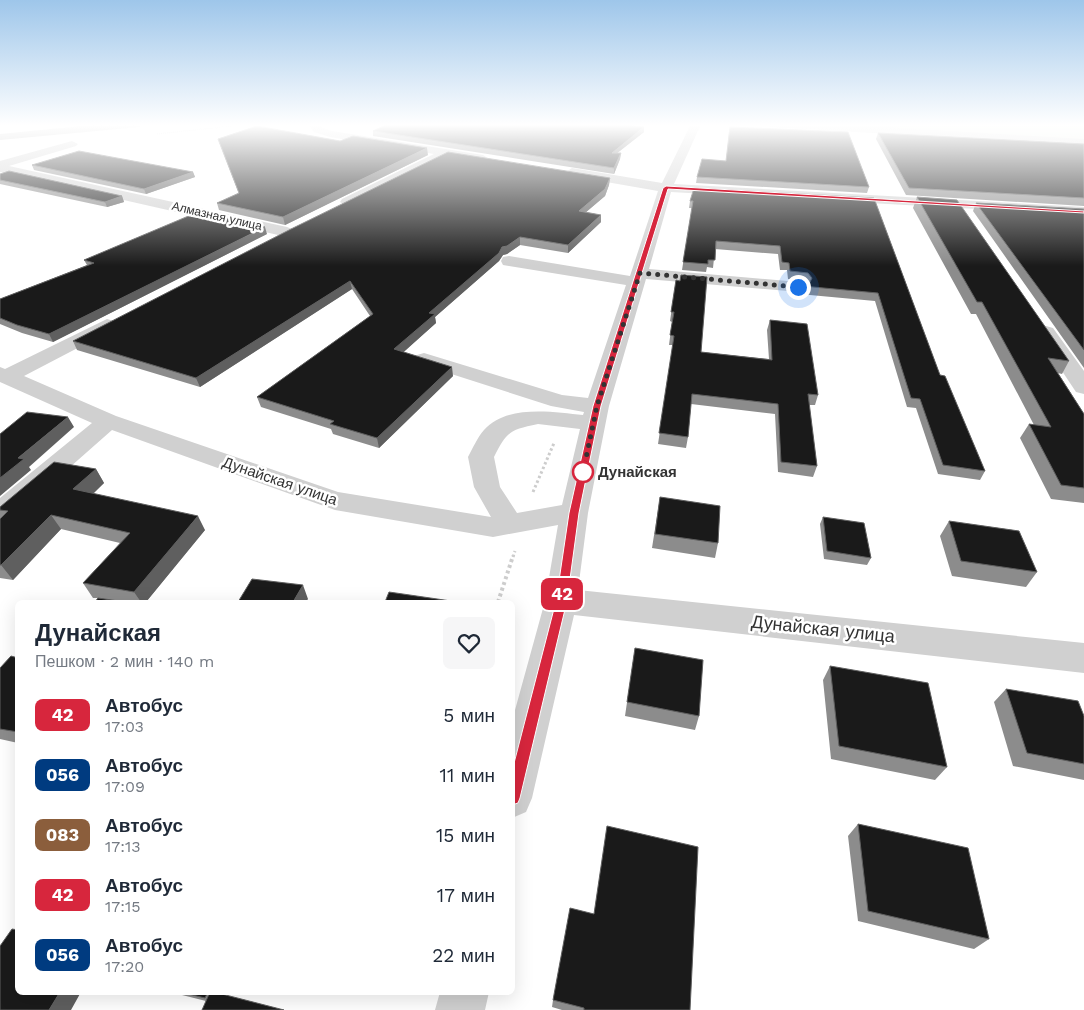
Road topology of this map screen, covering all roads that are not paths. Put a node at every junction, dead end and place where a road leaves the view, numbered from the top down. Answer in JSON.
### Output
{"nodes":[{"id":1,"x":22,"y":171,"type":"edge"},
{"id":2,"x":409,"y":171,"type":"edge"},
{"id":3,"x":563,"y":171,"type":"edge"},
{"id":4,"x":674,"y":171,"type":"edge"},
{"id":5,"x":666,"y":188,"type":"junction"},
{"id":6,"x":958,"y":203,"type":"junction"},
{"id":7,"x":331,"y":210,"type":"edge"},
{"id":8,"x":1084,"y":211,"type":"edge"},
{"id":9,"x":969,"y":219,"type":"edge"},
{"id":10,"x":305,"y":223,"type":"edge"},
{"id":11,"x":287,"y":232,"type":"junction"},
{"id":12,"x":261,"y":245,"type":"edge"},
{"id":13,"x":509,"y":261,"type":"dead end"},
{"id":14,"x":638,"y":278,"type":"junction"},
{"id":15,"x":798,"y":287,"type":"dead end"},
{"id":16,"x":1035,"y":315,"type":"edge"},
{"id":17,"x":122,"y":317,"type":"edge"},
{"id":18,"x":424,"y":359,"type":"edge"},
{"id":19,"x":4,"y":375,"type":"edge"},
{"id":20,"x":1084,"y":387,"type":"edge"},
{"id":21,"x":595,"y":415,"type":"junction"},
{"id":22,"x":108,"y":421,"type":"junction"},
{"id":23,"x":0,"y":513,"type":"edge"},
{"id":24,"x":574,"y":513,"type":"junction"},
{"id":25,"x":509,"y":524,"type":"junction"},
{"id":26,"x":561,"y":601,"type":"junction"},
{"id":27,"x":1084,"y":658,"type":"edge"},
{"id":28,"x":517,"y":760,"type":"edge"},
{"id":29,"x":515,"y":775,"type":"edge"},
{"id":30,"x":463,"y":995,"type":"edge"},
{"id":31,"x":460,"y":1010,"type":"edge"}],
"edges":[{"from":1,"to":11,"type":"street","name":"Алмазная улица"},
{"from":2,"to":7,"type":"street"},
{"from":3,"to":5,"type":"street"},
{"from":4,"to":5,"type":"street"},
{"from":5,"to":6,"type":"street"},
{"from":5,"to":14,"type":"street"},
{"from":6,"to":8,"type":"street"},
{"from":6,"to":9,"type":"street"},
{"from":10,"to":11,"type":"street"},
{"from":11,"to":12,"type":"street"},
{"from":13,"to":14,"type":"street"},
{"from":14,"to":15,"type":"street"},
{"from":14,"to":21,"type":"street"},
{"from":16,"to":20,"type":"street"},
{"from":17,"to":19,"type":"street"},
{"from":18,"to":21,"type":"street"},
{"from":19,"to":22,"type":"street","name":"Дунайская улица"},
{"from":21,"to":24,"type":"street"},
{"from":21,"to":25,"type":"street"},
{"from":22,"to":23,"type":"street"},
{"from":22,"to":25,"type":"street","name":"Дунайская улица"},
{"from":24,"to":25,"type":"street","name":"Дунайская улица"},
{"from":24,"to":26,"type":"street"},
{"from":26,"to":27,"type":"street","name":"Дунайская улица"},
{"from":26,"to":28,"type":"street"},
{"from":28,"to":29,"type":"street"},
{"from":30,"to":31,"type":"street"}]}
